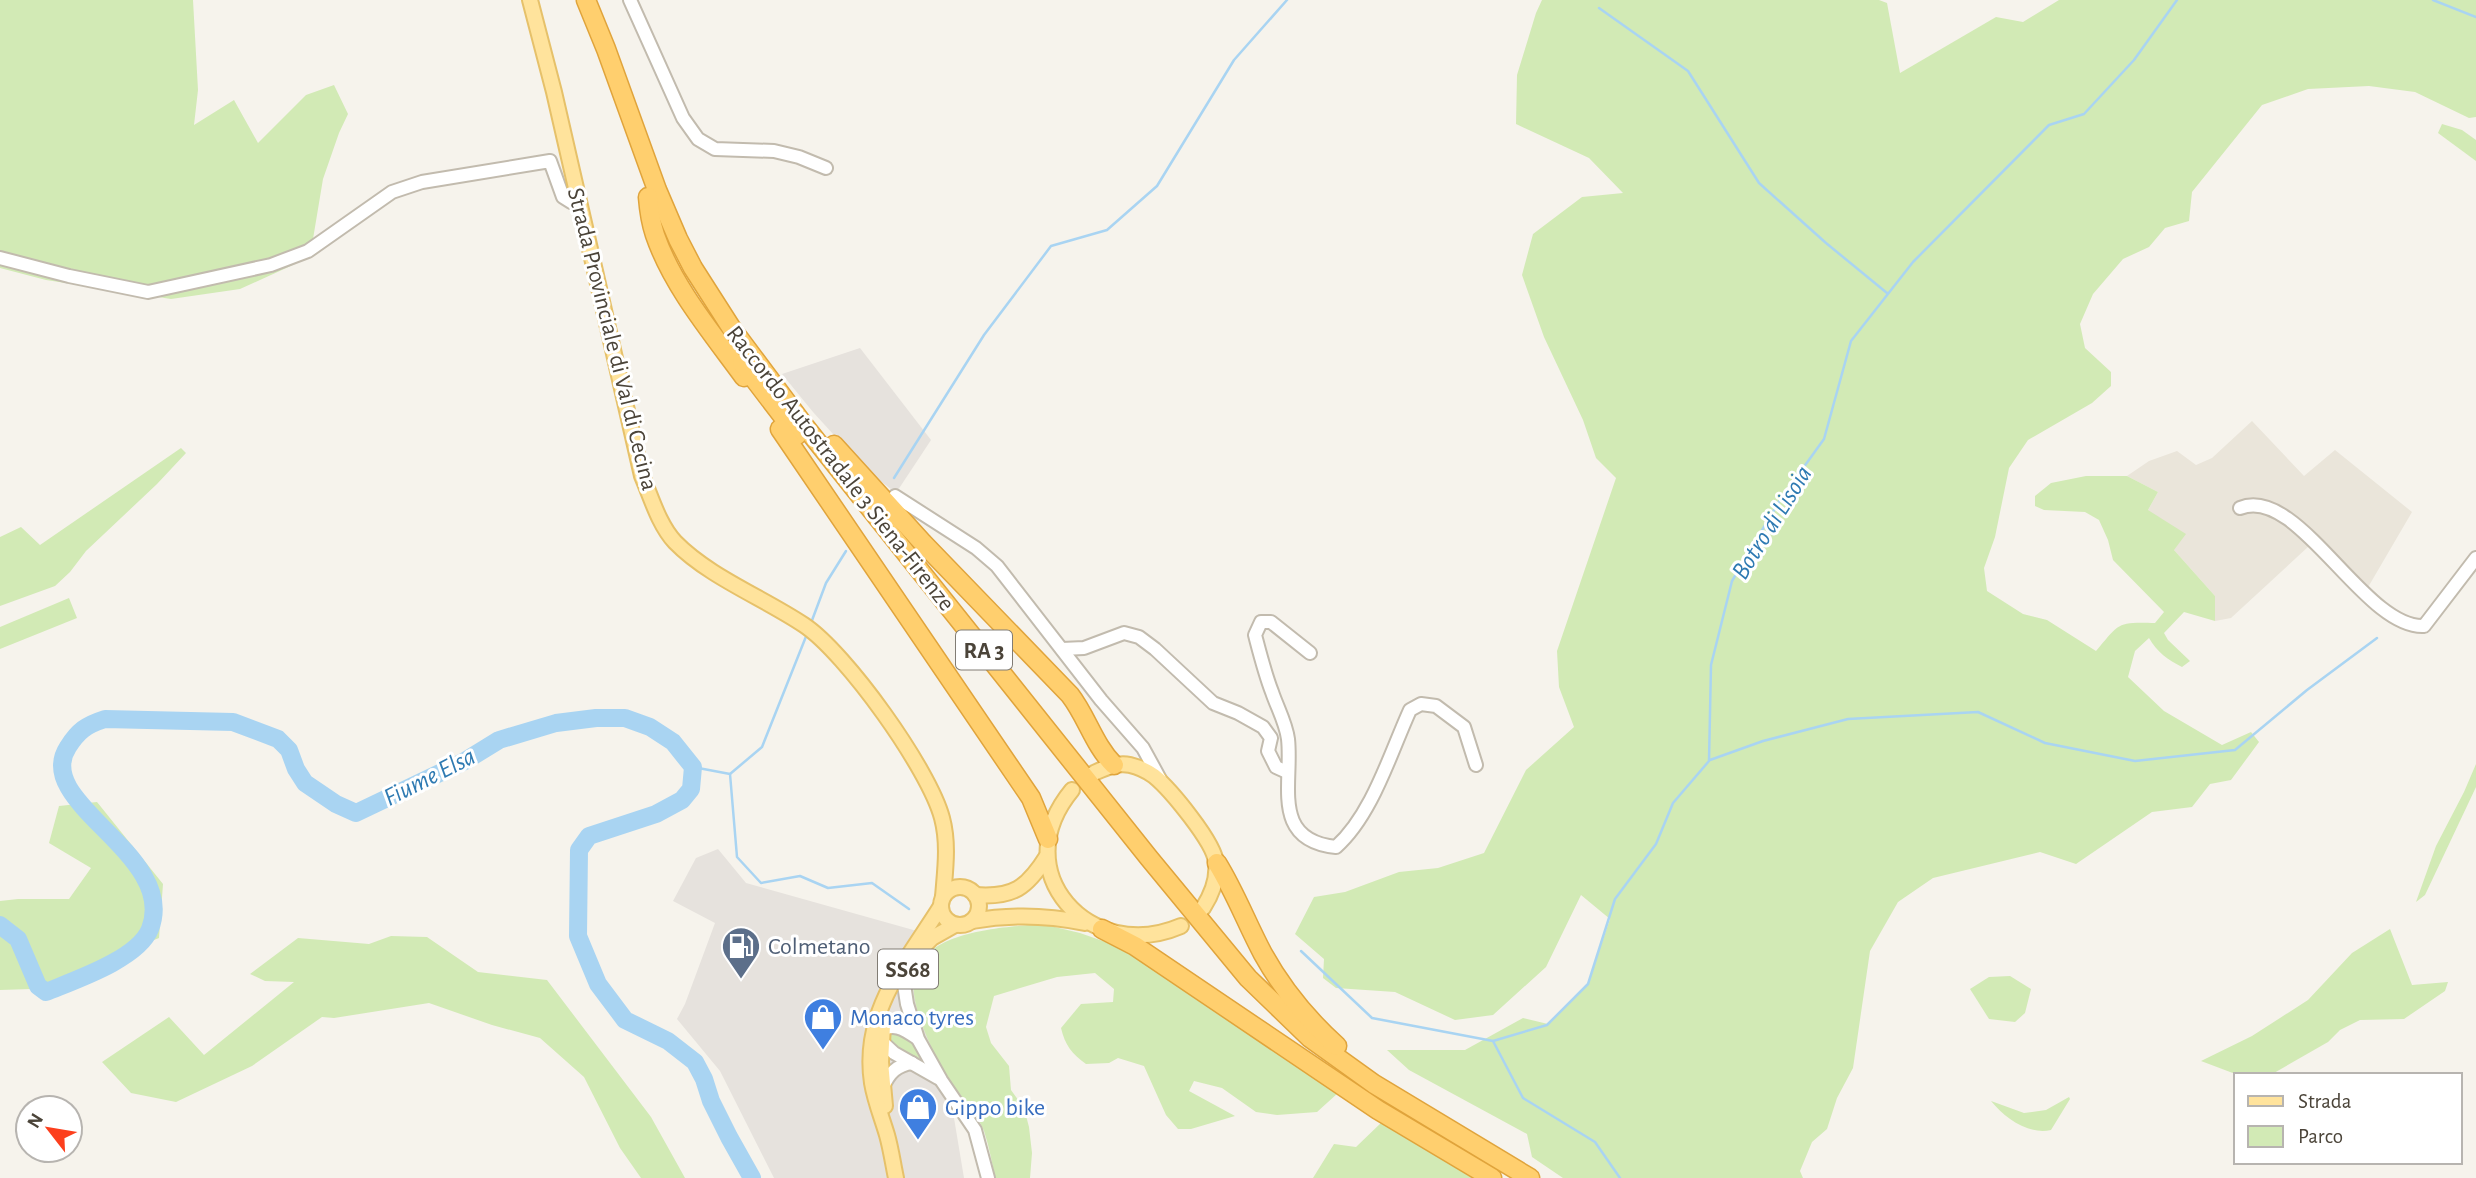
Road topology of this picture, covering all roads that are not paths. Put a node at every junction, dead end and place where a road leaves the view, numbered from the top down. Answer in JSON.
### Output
{"nodes":[{"id":1,"x":530,"y":0,"type":"edge"},
{"id":2,"x":573,"y":0,"type":"edge"},
{"id":3,"x":586,"y":0,"type":"edge"},
{"id":4,"x":630,"y":0,"type":"edge"},
{"id":5,"x":627,"y":109,"type":"junction"},
{"id":6,"x":826,"y":168,"type":"dead end"},
{"id":7,"x":648,"y":197,"type":"junction"},
{"id":8,"x":578,"y":199,"type":"junction"},
{"id":9,"x":0,"y":258,"type":"edge"},
{"id":10,"x":895,"y":496,"type":"dead end"},
{"id":11,"x":2240,"y":508,"type":"dead end"},
{"id":12,"x":2476,"y":558,"type":"edge"},
{"id":13,"x":1062,"y":649,"type":"junction"},
{"id":14,"x":1310,"y":653,"type":"dead end"},
{"id":15,"x":1136,"y":740,"type":"junction"},
{"id":16,"x":1120,"y":764,"type":"junction"},
{"id":17,"x":1476,"y":765,"type":"dead end"},
{"id":18,"x":1287,"y":772,"type":"junction"},
{"id":19,"x":1094,"y":773,"type":"dead end"},
{"id":20,"x":1163,"y":785,"type":"junction"},
{"id":21,"x":1072,"y":790,"type":"dead end"},
{"id":22,"x":1048,"y":848,"type":"junction"},
{"id":23,"x":947,"y":853,"type":"junction"},
{"id":24,"x":1217,"y":863,"type":"junction"},
{"id":25,"x":972,"y":893,"type":"junction"},
{"id":26,"x":942,"y":901,"type":"junction"},
{"id":27,"x":1203,"y":908,"type":"dead end"},
{"id":28,"x":972,"y":921,"type":"junction"},
{"id":29,"x":956,"y":925,"type":"junction"},
{"id":30,"x":1181,"y":926,"type":"dead end"},
{"id":31,"x":1097,"y":927,"type":"junction"},
{"id":32,"x":899,"y":976,"type":"junction"},
{"id":33,"x":880,"y":1035,"type":"junction"},
{"id":34,"x":918,"y":1039,"type":"junction"},
{"id":35,"x":912,"y":1063,"type":"junction"},
{"id":36,"x":941,"y":1080,"type":"junction"},
{"id":37,"x":877,"y":1084,"type":"junction"},
{"id":38,"x":896,"y":1178,"type":"edge"},
{"id":39,"x":988,"y":1178,"type":"edge"},
{"id":40,"x":1492,"y":1178,"type":"edge"},
{"id":41,"x":1508,"y":1178,"type":"edge"},
{"id":42,"x":1530,"y":1178,"type":"edge"},
{"id":43,"x":1548,"y":1178,"type":"edge"}],
"edges":[{"from":1,"to":8,"type":"main road","name":"Strada Provinciale di Val di Cecina"},
{"from":2,"to":7,"type":"highway","name":"Raccordo Autostradale 3 Siena-Firenze","number":"RA 3"},
{"from":3,"to":5,"type":"highway","name":"Raccordo Autostradale 3 Siena-Firenze","number":"RA 3"},
{"from":4,"to":6,"type":"street"},
{"from":5,"to":16,"type":"highway"},
{"from":5,"to":42,"type":"highway","name":"Raccordo Autostradale 3 Siena-Firenze","number":"RA 3"},
{"from":7,"to":22,"type":"highway"},
{"from":7,"to":41,"type":"highway","name":"Raccordo Autostradale 3 Siena-Firenze","number":"RA 3"},
{"from":8,"to":9,"type":"street"},
{"from":8,"to":23,"type":"main road","name":"Strada Provinciale di Val di Cecina"},
{"from":10,"to":13,"type":"street"},
{"from":11,"to":12,"type":"street"},
{"from":13,"to":15,"type":"street"},
{"from":13,"to":18,"type":"street"},
{"from":14,"to":18,"type":"street"},
{"from":15,"to":16,"type":"street"},
{"from":15,"to":20,"type":"street"},
{"from":16,"to":19,"type":"main road"},
{"from":16,"to":20,"type":"main road"},
{"from":17,"to":18,"type":"street"},
{"from":20,"to":24,"type":"main road"},
{"from":21,"to":22,"type":"main road"},
{"from":22,"to":25,"type":"main road"},
{"from":22,"to":31,"type":"main road"},
{"from":23,"to":25,"type":"main road","name":"Strada Provinciale di Val di Cecina"},
{"from":23,"to":26,"type":"main road","name":"Strada Provinciale di Val di Cecina"},
{"from":24,"to":27,"type":"main road"},
{"from":24,"to":43,"type":"highway"},
{"from":25,"to":26,"type":"main road"},
{"from":25,"to":28,"type":"main road"},
{"from":26,"to":29,"type":"main road","number":"SS68"},
{"from":26,"to":32,"type":"main road","number":"SS68"},
{"from":28,"to":29,"type":"main road","number":"SS68"},
{"from":28,"to":31,"type":"main road"},
{"from":29,"to":32,"type":"main road","number":"SS68"},
{"from":30,"to":31,"type":"main road"},
{"from":31,"to":40,"type":"highway"},
{"from":32,"to":33,"type":"main road","number":"SS68"},
{"from":32,"to":34,"type":"street"},
{"from":32,"to":37,"type":"main road","number":"SS68"},
{"from":33,"to":34,"type":"street"},
{"from":33,"to":35,"type":"street"},
{"from":33,"to":37,"type":"main road","number":"SS68"},
{"from":34,"to":36,"type":"street"},
{"from":35,"to":36,"type":"street"},
{"from":35,"to":37,"type":"street"},
{"from":36,"to":39,"type":"street"},
{"from":37,"to":38,"type":"main road","number":"SS68"}]}
